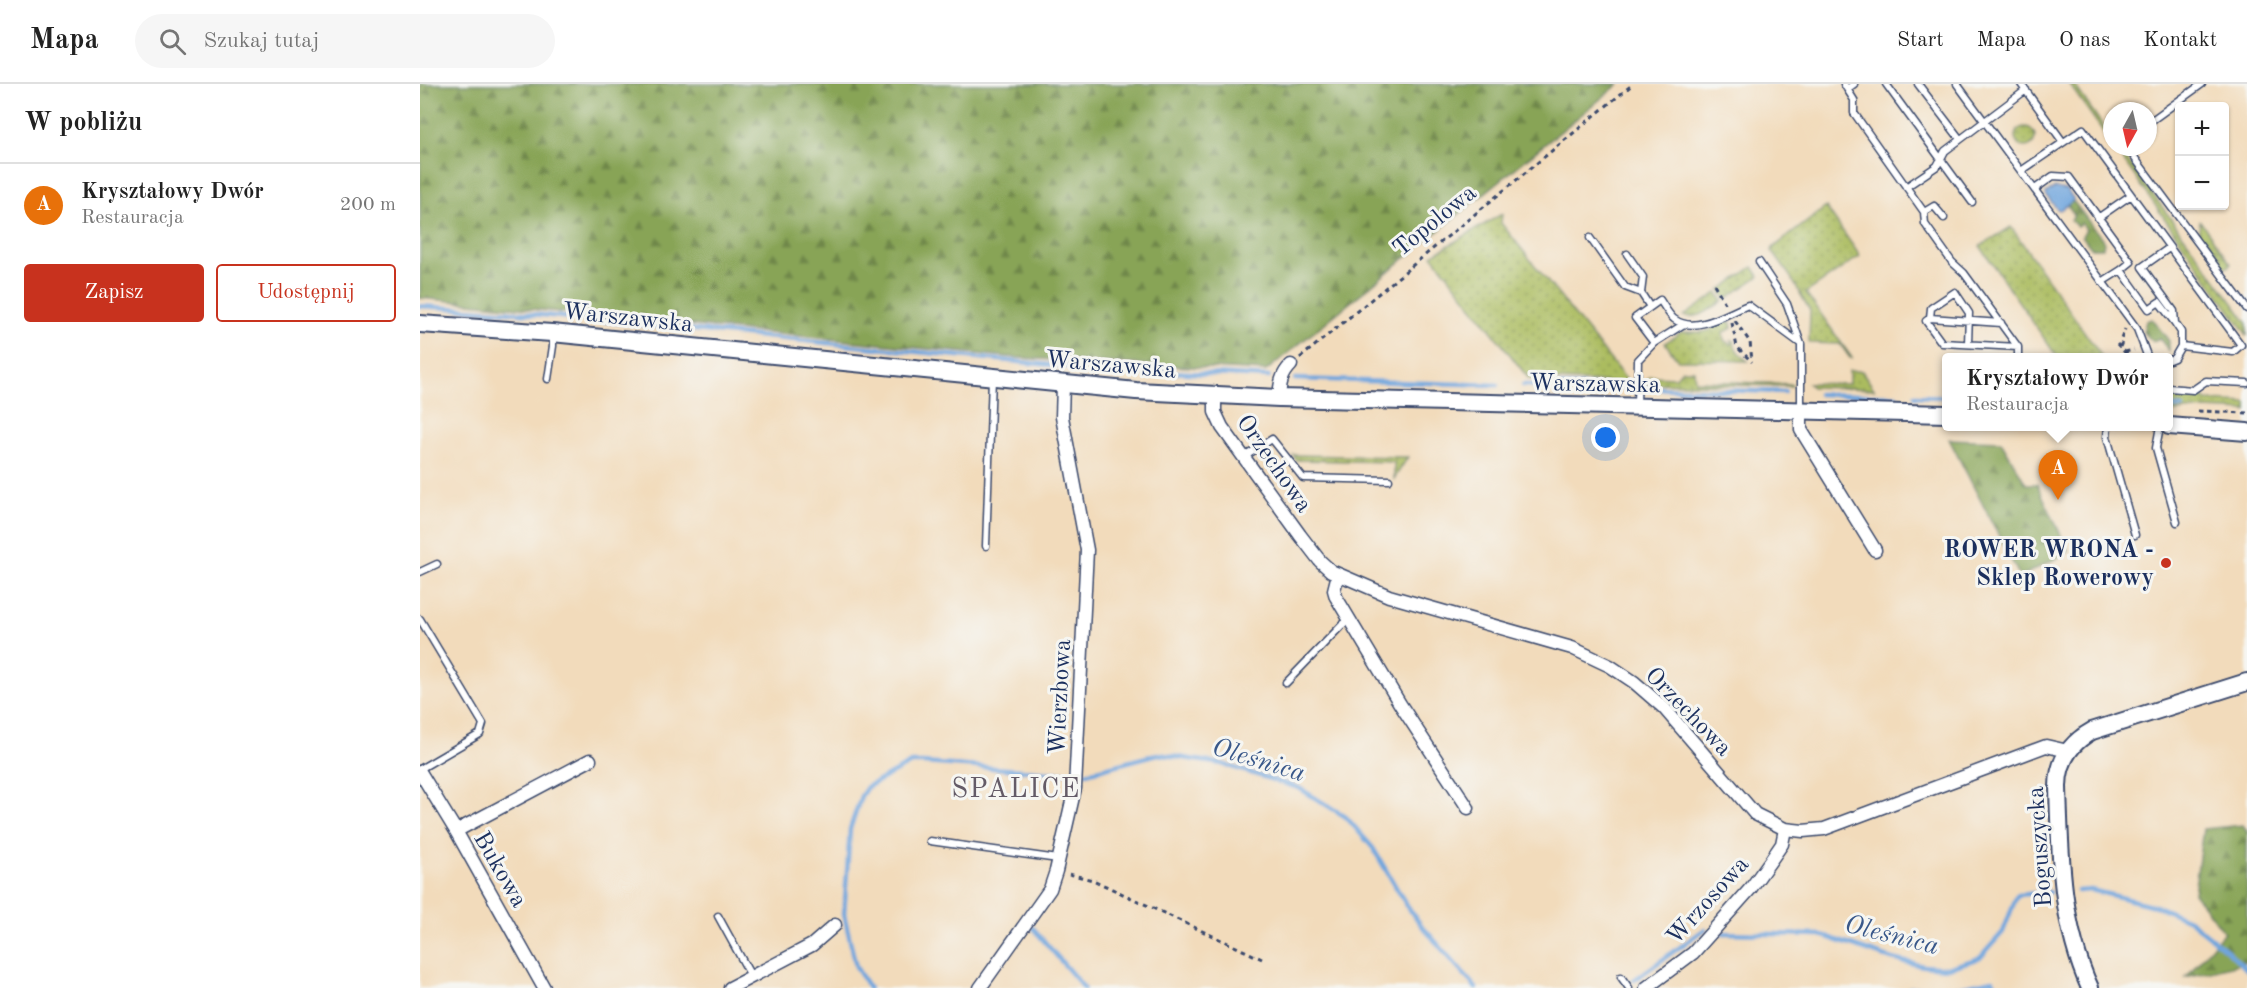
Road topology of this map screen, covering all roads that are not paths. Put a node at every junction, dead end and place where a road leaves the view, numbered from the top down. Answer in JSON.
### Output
{"nodes":[{"id":1,"x":1854,"y":84,"type":"edge"},
{"id":2,"x":1886,"y":84,"type":"edge"},
{"id":3,"x":1918,"y":84,"type":"edge"},
{"id":4,"x":1957,"y":84,"type":"edge"},
{"id":5,"x":2021,"y":84,"type":"edge"},
{"id":6,"x":2202,"y":84,"type":"edge"},
{"id":7,"x":1845,"y":87,"type":"edge"},
{"id":8,"x":2026,"y":90,"type":"junction"},
{"id":9,"x":2157,"y":116,"type":"edge"},
{"id":10,"x":1984,"y":121,"type":"junction"},
{"id":11,"x":1960,"y":140,"type":"junction"},
{"id":12,"x":2063,"y":142,"type":"junction"},
{"id":13,"x":2133,"y":156,"type":"edge"},
{"id":14,"x":1941,"y":159,"type":"junction"},
{"id":15,"x":2022,"y":171,"type":"junction"},
{"id":16,"x":1906,"y":188,"type":"junction"},
{"id":17,"x":2035,"y":189,"type":"junction"},
{"id":18,"x":2131,"y":195,"type":"junction"},
{"id":19,"x":1972,"y":202,"type":"dead end"},
{"id":20,"x":1924,"y":212,"type":"junction"},
{"id":21,"x":1944,"y":218,"type":"dead end"},
{"id":22,"x":2098,"y":218,"type":"junction"},
{"id":23,"x":1590,"y":238,"type":"dead end"},
{"id":24,"x":2169,"y":248,"type":"junction"},
{"id":25,"x":1627,"y":254,"type":"dead end"},
{"id":26,"x":1759,"y":262,"type":"dead end"},
{"id":27,"x":2131,"y":262,"type":"junction"},
{"id":28,"x":2142,"y":267,"type":"junction"},
{"id":29,"x":2121,"y":270,"type":"junction"},
{"id":30,"x":2102,"y":282,"type":"junction"},
{"id":31,"x":1641,"y":293,"type":"junction"},
{"id":32,"x":1650,"y":307,"type":"junction"},
{"id":33,"x":2247,"y":309,"type":"edge"},
{"id":34,"x":1930,"y":318,"type":"junction"},
{"id":35,"x":1969,"y":320,"type":"junction"},
{"id":36,"x":2001,"y":323,"type":"junction"},
{"id":37,"x":2175,"y":323,"type":"junction"},
{"id":38,"x":420,"y":324,"type":"edge"},
{"id":39,"x":1684,"y":324,"type":"junction"},
{"id":40,"x":552,"y":333,"type":"junction"},
{"id":41,"x":1654,"y":343,"type":"junction"},
{"id":42,"x":1801,"y":344,"type":"junction"},
{"id":43,"x":1968,"y":344,"type":"junction"},
{"id":44,"x":2181,"y":346,"type":"junction"},
{"id":45,"x":2018,"y":347,"type":"junction"},
{"id":46,"x":2018,"y":353,"type":"edge"},
{"id":47,"x":2146,"y":353,"type":"edge"},
{"id":48,"x":2173,"y":358,"type":"edge"},
{"id":49,"x":1291,"y":365,"type":"road end"},
{"id":50,"x":992,"y":377,"type":"junction"},
{"id":51,"x":548,"y":379,"type":"dead end"},
{"id":52,"x":2247,"y":383,"type":"edge"},
{"id":53,"x":1062,"y":384,"type":"junction"},
{"id":54,"x":2173,"y":388,"type":"edge"},
{"id":55,"x":1215,"y":395,"type":"junction"},
{"id":56,"x":1279,"y":398,"type":"junction"},
{"id":57,"x":1637,"y":408,"type":"junction"},
{"id":58,"x":1801,"y":411,"type":"junction"},
{"id":59,"x":1942,"y":414,"type":"edge"},
{"id":60,"x":2173,"y":426,"type":"edge"},
{"id":61,"x":2108,"y":431,"type":"edge"},
{"id":62,"x":2159,"y":431,"type":"edge"},
{"id":63,"x":2247,"y":432,"type":"edge"},
{"id":64,"x":1244,"y":457,"type":"junction"},
{"id":65,"x":1389,"y":480,"type":"dead end"},
{"id":66,"x":2177,"y":522,"type":"dead end"},
{"id":67,"x":2135,"y":535,"type":"dead end"},
{"id":68,"x":986,"y":546,"type":"dead end"},
{"id":69,"x":1875,"y":550,"type":"dead end"},
{"id":70,"x":436,"y":564,"type":"dead end"},
{"id":71,"x":420,"y":572,"type":"edge"},
{"id":72,"x":1338,"y":574,"type":"junction"},
{"id":73,"x":420,"y":619,"type":"edge"},
{"id":74,"x":1349,"y":620,"type":"junction"},
{"id":75,"x":1287,"y":682,"type":"dead end"},
{"id":76,"x":2247,"y":682,"type":"edge"},
{"id":77,"x":2068,"y":752,"type":"junction"},
{"id":78,"x":590,"y":760,"type":"dead end"},
{"id":79,"x":420,"y":770,"type":"edge"},
{"id":80,"x":1468,"y":808,"type":"dead end"},
{"id":81,"x":1785,"y":830,"type":"junction"},
{"id":82,"x":456,"y":831,"type":"junction"},
{"id":83,"x":930,"y":841,"type":"dead end"},
{"id":84,"x":1058,"y":865,"type":"junction"},
{"id":85,"x":718,"y":916,"type":"dead end"},
{"id":86,"x":834,"y":925,"type":"dead end"},
{"id":87,"x":751,"y":977,"type":"junction"},
{"id":88,"x":1621,"y":977,"type":"dead end"},
{"id":89,"x":544,"y":988,"type":"edge"},
{"id":90,"x":730,"y":988,"type":"edge"},
{"id":91,"x":980,"y":988,"type":"edge"},
{"id":92,"x":1629,"y":988,"type":"edge"},
{"id":93,"x":1646,"y":988,"type":"edge"},
{"id":94,"x":2090,"y":988,"type":"edge"}],
"edges":[{"from":1,"to":7,"type":"lane"},
{"from":2,"to":14,"type":"lane"},
{"from":3,"to":11,"type":"lane"},
{"from":4,"to":10,"type":"lane"},
{"from":5,"to":8,"type":"lane"},
{"from":6,"to":9,"type":"lane"},
{"from":7,"to":16,"type":"lane"},
{"from":8,"to":10,"type":"lane"},
{"from":8,"to":12,"type":"lane"},
{"from":10,"to":11,"type":"lane"},
{"from":10,"to":15,"type":"lane"},
{"from":11,"to":14,"type":"lane"},
{"from":12,"to":15,"type":"lane"},
{"from":12,"to":18,"type":"lane"},
{"from":13,"to":33,"type":"lane"},
{"from":14,"to":16,"type":"lane"},
{"from":14,"to":19,"type":"lane"},
{"from":15,"to":17,"type":"lane"},
{"from":16,"to":20,"type":"lane"},
{"from":17,"to":22,"type":"lane"},
{"from":17,"to":30,"type":"lane"},
{"from":18,"to":22,"type":"lane"},
{"from":18,"to":24,"type":"lane"},
{"from":20,"to":21,"type":"lane"},
{"from":20,"to":36,"type":"lane"},
{"from":22,"to":27,"type":"lane"},
{"from":23,"to":31,"type":"lane"},
{"from":24,"to":28,"type":"lane"},
{"from":24,"to":44,"type":"lane"},
{"from":25,"to":31,"type":"lane"},
{"from":26,"to":42,"type":"lane"},
{"from":27,"to":28,"type":"lane"},
{"from":27,"to":29,"type":"lane"},
{"from":28,"to":37,"type":"lane"},
{"from":29,"to":30,"type":"lane"},
{"from":29,"to":37,"type":"lane"},
{"from":30,"to":47,"type":"lane"},
{"from":31,"to":32,"type":"lane"},
{"from":32,"to":39,"type":"lane"},
{"from":32,"to":41,"type":"lane"},
{"from":34,"to":35,"type":"lane"},
{"from":34,"to":35,"type":"lane"},
{"from":34,"to":43,"type":"lane"},
{"from":35,"to":36,"type":"lane"},
{"from":35,"to":43,"type":"lane"},
{"from":36,"to":45,"type":"lane"},
{"from":37,"to":44,"type":"lane"},
{"from":38,"to":40,"type":"main road","name":"Warszawska"},
{"from":39,"to":41,"type":"lane"},
{"from":39,"to":42,"type":"lane"},
{"from":40,"to":50,"type":"main road","name":"Warszawska"},
{"from":40,"to":51,"type":"lane"},
{"from":41,"to":57,"type":"lane"},
{"from":42,"to":58,"type":"lane"},
{"from":43,"to":45,"type":"lane"},
{"from":44,"to":48,"type":"lane"},
{"from":45,"to":46,"type":"lane"},
{"from":49,"to":56,"type":"street"},
{"from":50,"to":53,"type":"main road","name":"Warszawska"},
{"from":50,"to":68,"type":"lane"},
{"from":52,"to":54,"type":"lane"},
{"from":53,"to":55,"type":"main road","name":"Warszawska"},
{"from":53,"to":84,"type":"street","name":"Wierzbowa"},
{"from":55,"to":56,"type":"main road","name":"Warszawska"},
{"from":55,"to":64,"type":"street","name":"Orzechowa"},
{"from":56,"to":57,"type":"main road","name":"Warszawska"},
{"from":57,"to":58,"type":"main road","name":"Warszawska"},
{"from":58,"to":59,"type":"main road","name":"Warszawska"},
{"from":58,"to":69,"type":"street"},
{"from":60,"to":63,"type":"main road"},
{"from":61,"to":67,"type":"lane"},
{"from":62,"to":66,"type":"lane"},
{"from":64,"to":65,"type":"lane"},
{"from":64,"to":72,"type":"street","name":"Orzechowa"},
{"from":70,"to":71,"type":"lane"},
{"from":72,"to":74,"type":"street"},
{"from":72,"to":81,"type":"street","name":"Orzechowa"},
{"from":73,"to":79,"type":"lane"},
{"from":74,"to":75,"type":"lane"},
{"from":74,"to":80,"type":"street"},
{"from":76,"to":77,"type":"main road","name":"Boguszycka"},
{"from":77,"to":81,"type":"street","name":"Orzechowa"},
{"from":77,"to":94,"type":"main road","name":"Boguszycka"},
{"from":78,"to":82,"type":"street"},
{"from":79,"to":82,"type":"street","name":"Bukowa"},
{"from":81,"to":93,"type":"street","name":"Wrzosowa"},
{"from":82,"to":89,"type":"street","name":"Bukowa"},
{"from":83,"to":84,"type":"lane"},
{"from":84,"to":91,"type":"street","name":"Wierzbowa"},
{"from":85,"to":87,"type":"lane"},
{"from":86,"to":87,"type":"street"},
{"from":87,"to":90,"type":"street"},
{"from":88,"to":92,"type":"lane"}]}
